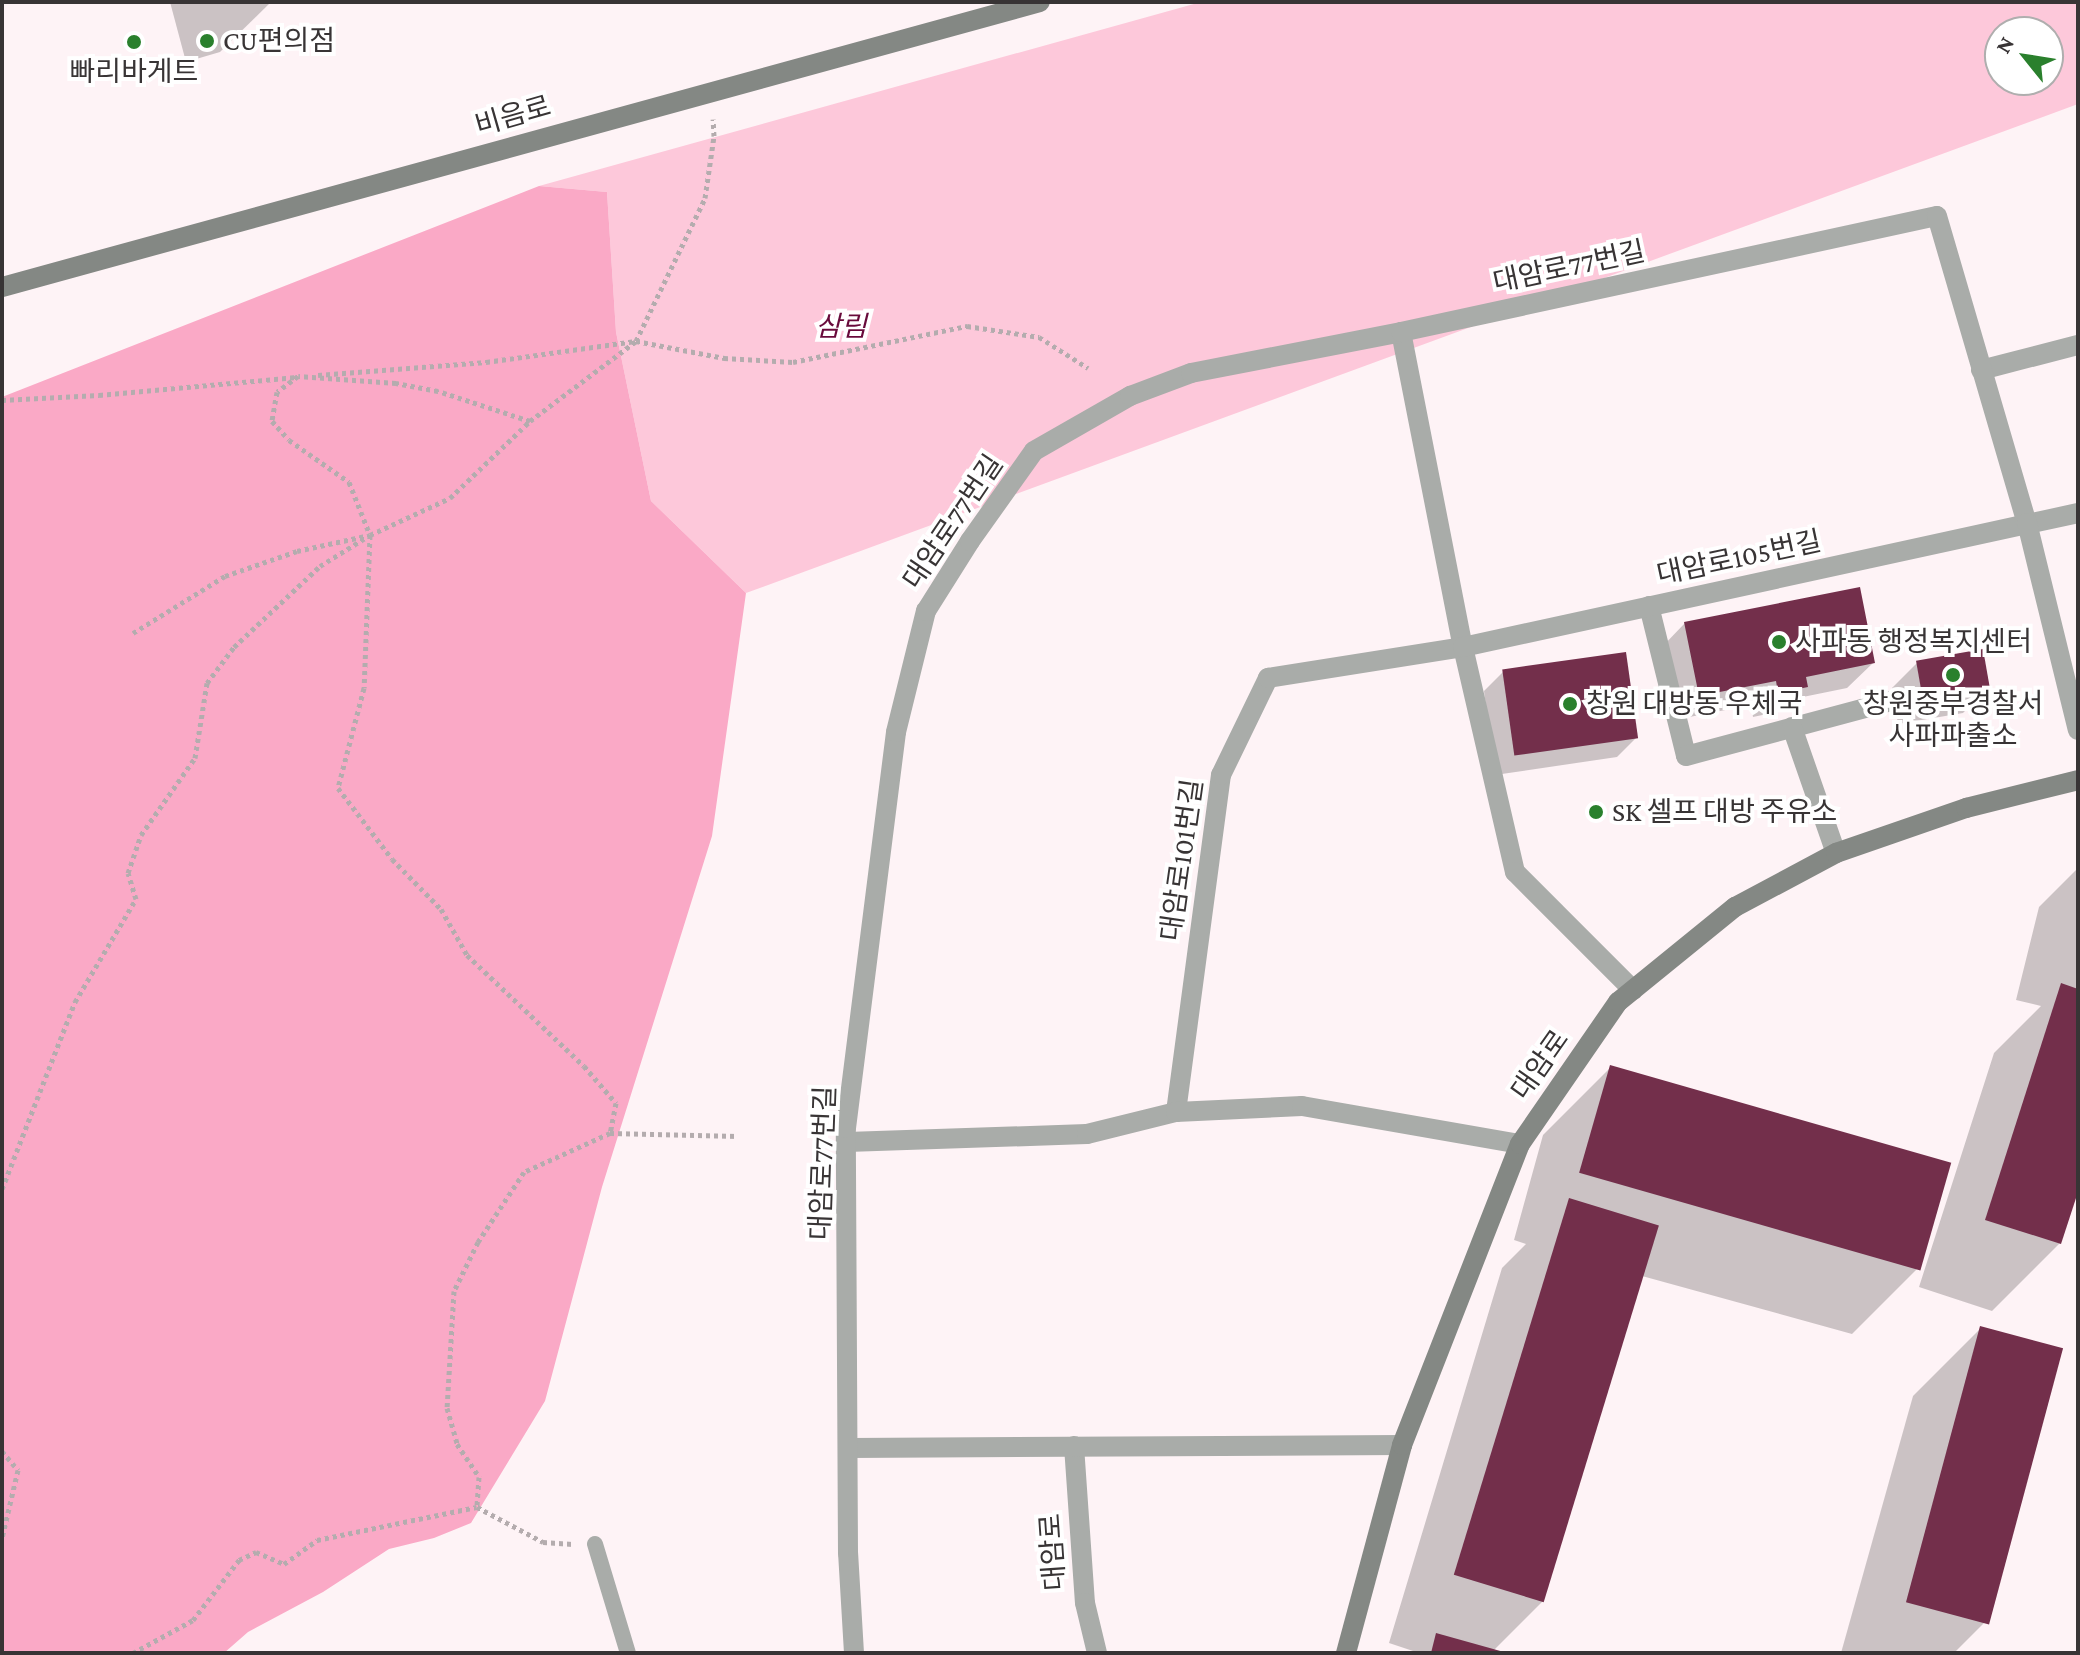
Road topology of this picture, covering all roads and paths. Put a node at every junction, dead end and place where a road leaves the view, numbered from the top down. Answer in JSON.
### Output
{"nodes":[{"id":1,"x":1040,"y":2,"type":"edge"},
{"id":2,"x":1015,"y":5,"type":"edge"},
{"id":3,"x":711,"y":90,"type":"junction"},
{"id":4,"x":2,"y":287,"type":"edge"},
{"id":5,"x":1401,"y":332,"type":"junction"},
{"id":6,"x":636,"y":341,"type":"junction"},
{"id":7,"x":2078,"y":345,"type":"edge"},
{"id":8,"x":1088,"y":368,"type":"dead end"},
{"id":9,"x":1981,"y":370,"type":"junction"},
{"id":10,"x":298,"y":376,"type":"junction"},
{"id":11,"x":2,"y":400,"type":"edge"},
{"id":12,"x":530,"y":421,"type":"junction"},
{"id":13,"x":2078,"y":513,"type":"edge"},
{"id":14,"x":2027,"y":523,"type":"junction"},
{"id":15,"x":370,"y":535,"type":"junction"},
{"id":16,"x":1649,"y":606,"type":"junction"},
{"id":17,"x":133,"y":633,"type":"dead end"},
{"id":18,"x":1463,"y":647,"type":"junction"},
{"id":19,"x":1899,"y":699,"type":"dead end"},
{"id":20,"x":1792,"y":727,"type":"junction"},
{"id":21,"x":2078,"y":730,"type":"edge"},
{"id":22,"x":2078,"y":780,"type":"edge"},
{"id":23,"x":1836,"y":853,"type":"junction"},
{"id":24,"x":1633,"y":990,"type":"junction"},
{"id":25,"x":1176,"y":1112,"type":"junction"},
{"id":26,"x":610,"y":1133,"type":"junction"},
{"id":27,"x":738,"y":1136,"type":"dead end"},
{"id":28,"x":847,"y":1142,"type":"junction"},
{"id":29,"x":1520,"y":1144,"type":"junction"},
{"id":30,"x":2,"y":1189,"type":"edge"},
{"id":31,"x":1402,"y":1445,"type":"junction"},
{"id":32,"x":1074,"y":1446,"type":"junction"},
{"id":33,"x":849,"y":1448,"type":"junction"},
{"id":34,"x":2,"y":1451,"type":"edge"},
{"id":35,"x":477,"y":1507,"type":"junction"},
{"id":36,"x":2,"y":1538,"type":"edge"},
{"id":37,"x":569,"y":1544,"type":"dead end"},
{"id":38,"x":595,"y":1544,"type":"dead end"},
{"id":39,"x":133,"y":1653,"type":"edge"},
{"id":40,"x":628,"y":1653,"type":"edge"},
{"id":41,"x":854,"y":1653,"type":"edge"},
{"id":42,"x":1097,"y":1653,"type":"edge"},
{"id":43,"x":1346,"y":1653,"type":"edge"}],
"edges":[{"from":1,"to":2,"type":"street","name":"비음로"},
{"from":2,"to":3,"type":"street","name":"비음로"},
{"from":3,"to":4,"type":"street","name":"비음로"},
{"from":3,"to":6,"type":"path"},
{"from":5,"to":9,"type":"street","name":"대암로77번길"},
{"from":5,"to":18,"type":"street"},
{"from":5,"to":28,"type":"street","name":"대암로77번길"},
{"from":6,"to":8,"type":"path"},
{"from":6,"to":10,"type":"path"},
{"from":6,"to":12,"type":"path"},
{"from":7,"to":9,"type":"street"},
{"from":9,"to":14,"type":"street"},
{"from":10,"to":11,"type":"path"},
{"from":10,"to":12,"type":"path"},
{"from":10,"to":15,"type":"path"},
{"from":12,"to":15,"type":"path"},
{"from":13,"to":14,"type":"street","name":"대암로105번길"},
{"from":14,"to":16,"type":"street","name":"대암로105번길"},
{"from":14,"to":21,"type":"street"},
{"from":15,"to":17,"type":"path"},
{"from":15,"to":26,"type":"path"},
{"from":15,"to":30,"type":"path"},
{"from":16,"to":18,"type":"street","name":"대암로105번길"},
{"from":16,"to":20,"type":"street"},
{"from":18,"to":24,"type":"street"},
{"from":18,"to":25,"type":"street","name":"대암로101번길"},
{"from":19,"to":20,"type":"street"},
{"from":20,"to":23,"type":"street"},
{"from":22,"to":23,"type":"street","name":"대암로"},
{"from":23,"to":24,"type":"street","name":"대암로"},
{"from":24,"to":29,"type":"street","name":"대암로"},
{"from":25,"to":28,"type":"street"},
{"from":25,"to":29,"type":"street"},
{"from":26,"to":27,"type":"path"},
{"from":26,"to":35,"type":"path"},
{"from":28,"to":33,"type":"street","name":"대암로77번길"},
{"from":29,"to":31,"type":"street","name":"대암로"},
{"from":31,"to":32,"type":"street"},
{"from":31,"to":43,"type":"street","name":"대암로"},
{"from":32,"to":33,"type":"street"},
{"from":32,"to":42,"type":"street","name":"대암로"},
{"from":33,"to":41,"type":"street","name":"대암로77번길"},
{"from":34,"to":36,"type":"path"},
{"from":35,"to":37,"type":"path"},
{"from":35,"to":39,"type":"path"},
{"from":38,"to":40,"type":"lane"}]}
